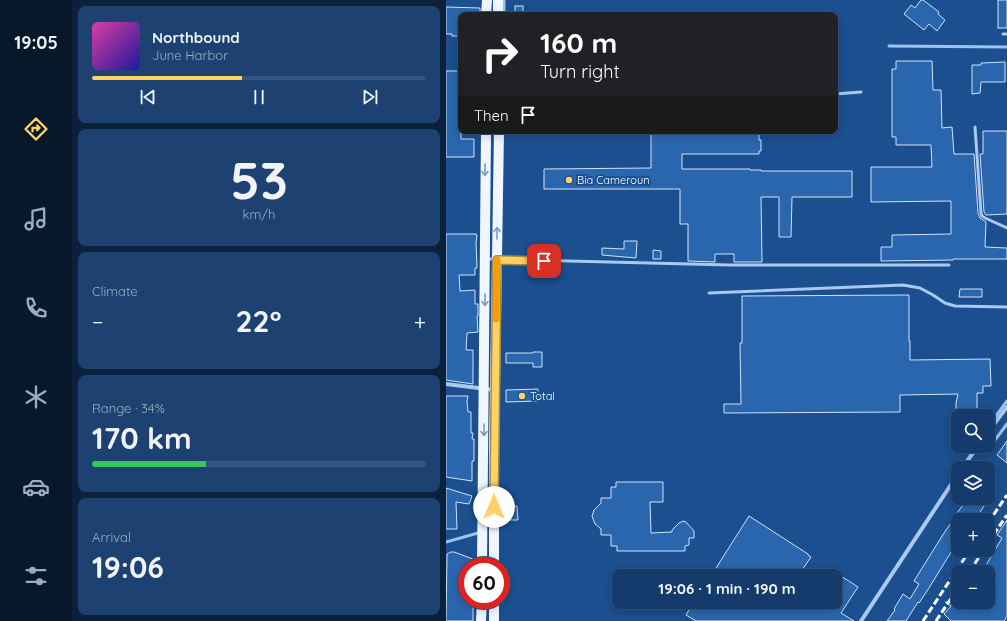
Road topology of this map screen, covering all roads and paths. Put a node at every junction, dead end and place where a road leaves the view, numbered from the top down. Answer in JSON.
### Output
{"nodes":[{"id":1,"x":486,"y":0,"type":"edge"},
{"id":2,"x":498,"y":0,"type":"edge"},
{"id":3,"x":486,"y":12,"type":"edge"},
{"id":4,"x":498,"y":12,"type":"edge"},
{"id":5,"x":860,"y":92,"type":"dead end"},
{"id":6,"x":838,"y":94,"type":"edge"},
{"id":7,"x":975,"y":127,"type":"dead end"},
{"id":8,"x":486,"y":134,"type":"edge"},
{"id":9,"x":499,"y":134,"type":"edge"},
{"id":10,"x":1007,"y":228,"type":"edge"},
{"id":11,"x":485,"y":259,"type":"junction"},
{"id":12,"x":497,"y":260,"type":"junction"},
{"id":13,"x":949,"y":265,"type":"dead end"},
{"id":14,"x":709,"y":293,"type":"dead end"},
{"id":15,"x":1007,"y":307,"type":"edge"},
{"id":16,"x":446,"y":384,"type":"edge"},
{"id":17,"x":484,"y":389,"type":"junction"},
{"id":18,"x":495,"y":390,"type":"junction"},
{"id":19,"x":1007,"y":407,"type":"edge"},
{"id":20,"x":995,"y":423,"type":"edge"},
{"id":21,"x":951,"y":485,"type":"edge"},
{"id":22,"x":494,"y":507,"type":"junction"},
{"id":23,"x":483,"y":508,"type":"junction"},
{"id":24,"x":482,"y":557,"type":"edge"},
{"id":25,"x":494,"y":557,"type":"edge"},
{"id":26,"x":482,"y":609,"type":"edge"},
{"id":27,"x":494,"y":609,"type":"edge"},
{"id":28,"x":481,"y":621,"type":"edge"},
{"id":29,"x":494,"y":621,"type":"edge"},
{"id":30,"x":861,"y":621,"type":"edge"}],
"edges":[{"from":1,"to":3,"type":"main road"},
{"from":2,"to":4,"type":"main road"},
{"from":5,"to":6,"type":"lane"},
{"from":7,"to":10,"type":"lane"},
{"from":8,"to":11,"type":"main road","one_way":true},
{"from":12,"to":9,"type":"main road","one_way":true},
{"from":11,"to":12,"type":"lane"},
{"from":11,"to":17,"type":"main road","one_way":true},
{"from":12,"to":13,"type":"lane"},
{"from":12,"to":18,"type":"main road"},
{"from":14,"to":15,"type":"lane"},
{"from":16,"to":17,"type":"street"},
{"from":17,"to":18,"type":"street"},
{"from":17,"to":23,"type":"main road","one_way":true},
{"from":18,"to":22,"type":"main road"},
{"from":19,"to":20,"type":"street"},
{"from":21,"to":30,"type":"street"},
{"from":22,"to":23,"type":"main road"},
{"from":22,"to":25,"type":"main road"},
{"from":23,"to":24,"type":"main road"},
{"from":26,"to":28,"type":"main road"},
{"from":27,"to":29,"type":"main road"}]}
